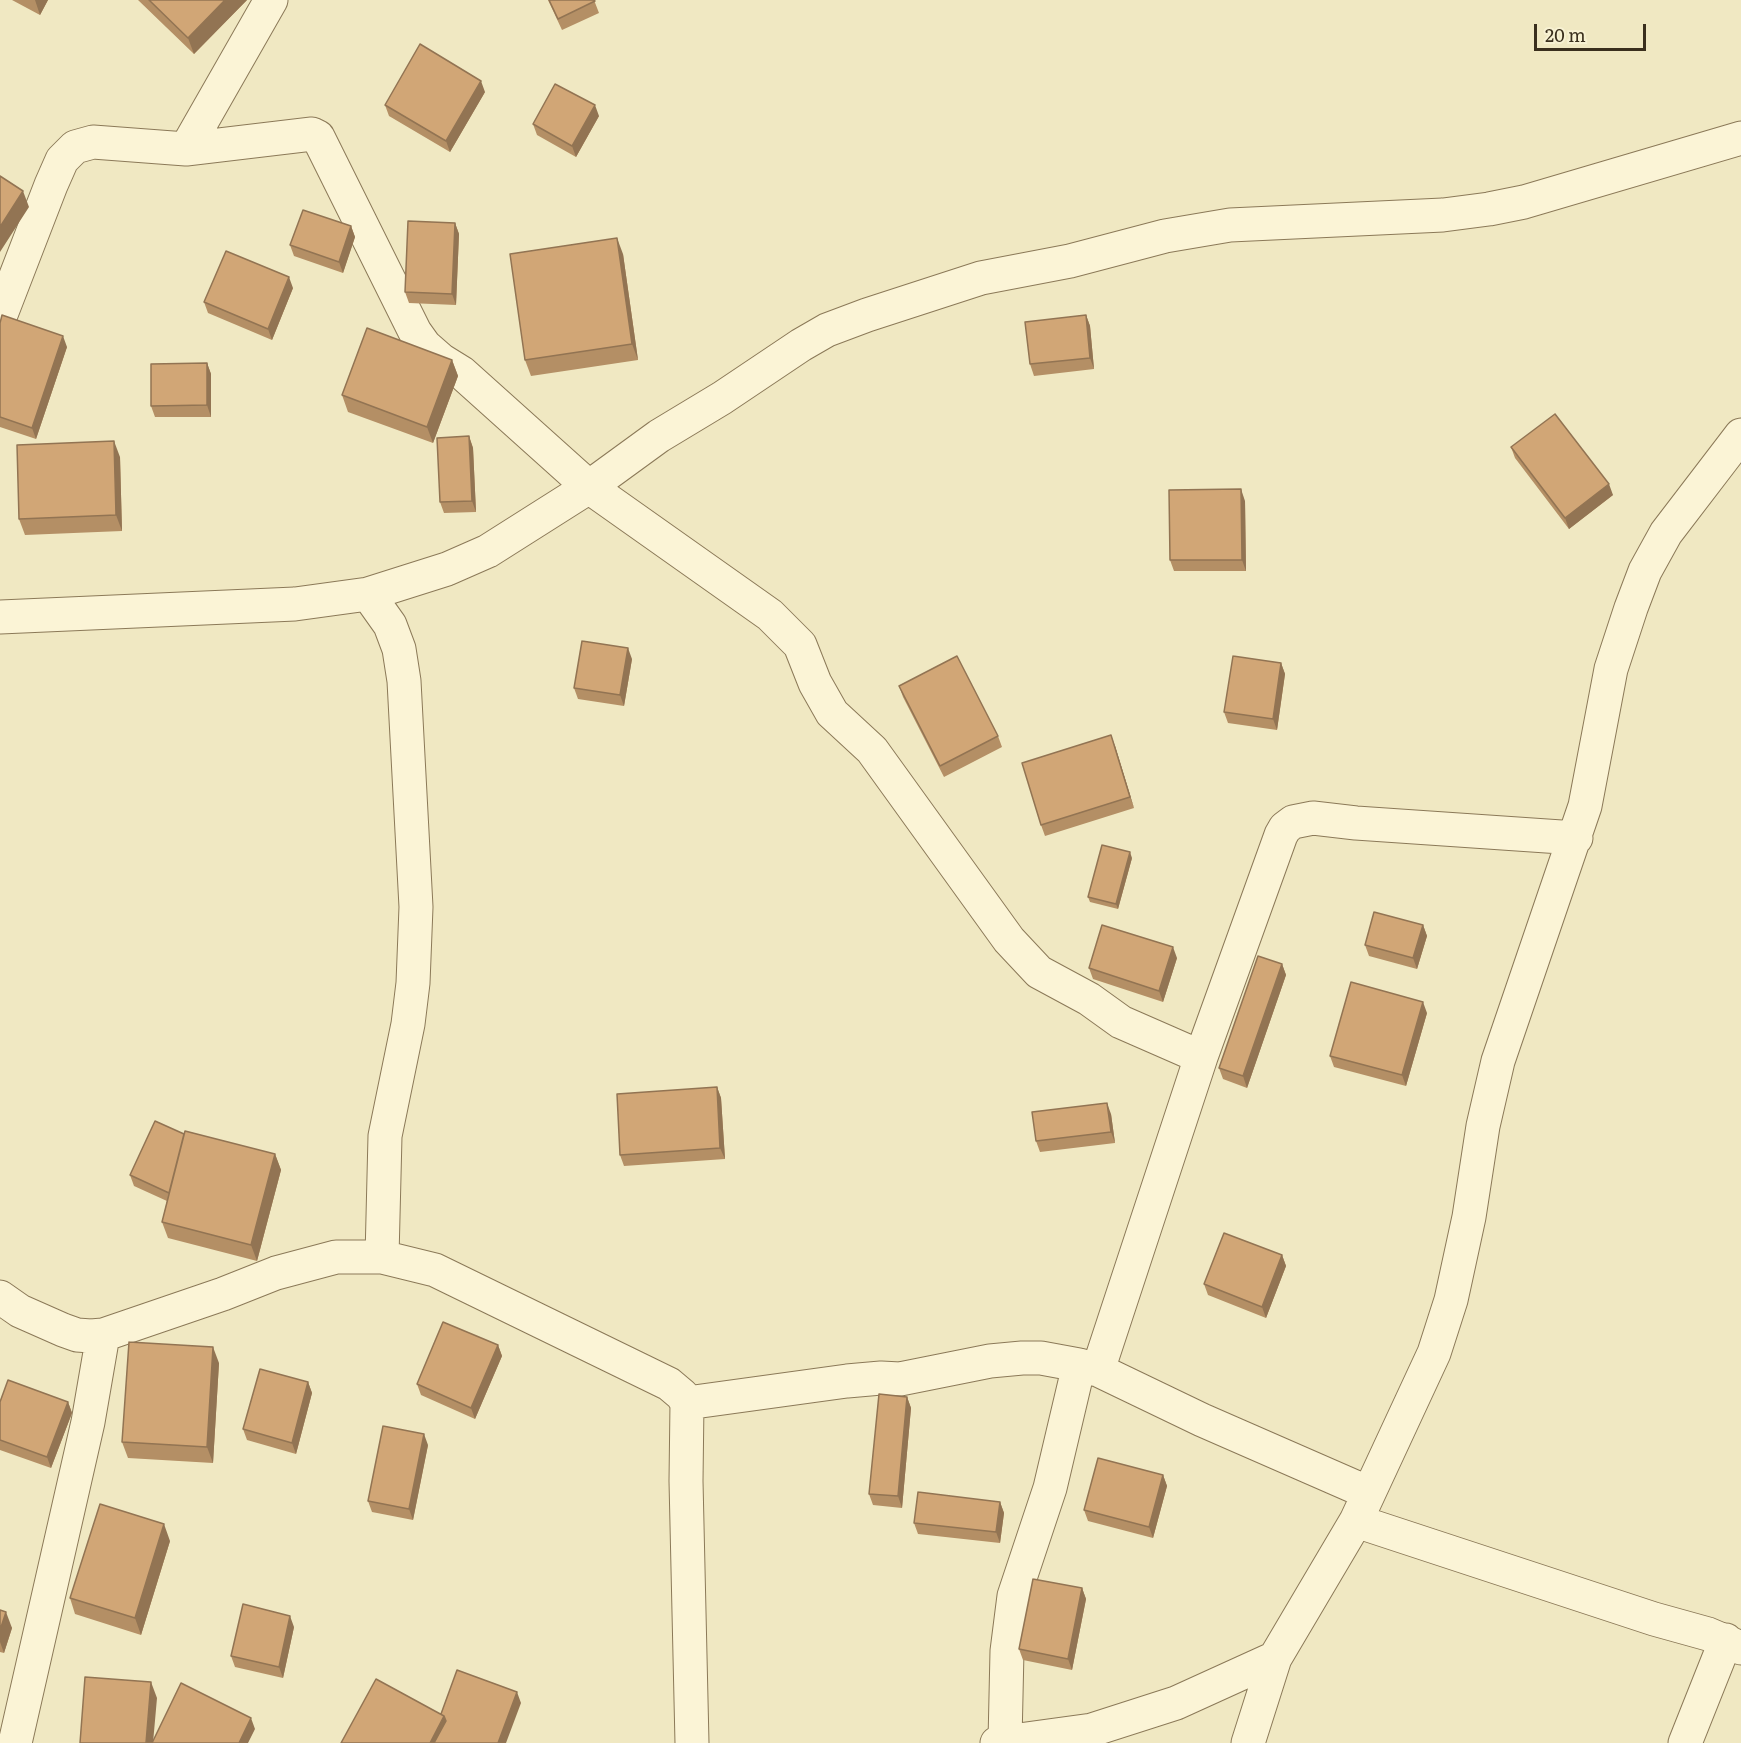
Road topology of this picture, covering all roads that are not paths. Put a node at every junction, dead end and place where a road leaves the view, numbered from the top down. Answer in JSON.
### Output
{"nodes":[{"id":1,"x":271,"y":0,"type":"edge"},
{"id":2,"x":1741,"y":138,"type":"edge"},
{"id":3,"x":186,"y":149,"type":"junction"},
{"id":4,"x":0,"y":317,"type":"edge"},
{"id":5,"x":1741,"y":435,"type":"edge"},
{"id":6,"x":590,"y":487,"type":"junction"},
{"id":7,"x":368,"y":594,"type":"junction"},
{"id":8,"x":0,"y":617,"type":"edge"},
{"id":9,"x":1576,"y":838,"type":"junction"},
{"id":10,"x":1200,"y":1057,"type":"junction"},
{"id":11,"x":382,"y":1257,"type":"junction"},
{"id":12,"x":0,"y":1297,"type":"edge"},
{"id":13,"x":103,"y":1335,"type":"junction"},
{"id":14,"x":1088,"y":1367,"type":"junction"},
{"id":15,"x":687,"y":1403,"type":"junction"},
{"id":16,"x":1362,"y":1507,"type":"junction"},
{"id":17,"x":1734,"y":1644,"type":"edge"},
{"id":18,"x":1275,"y":1658,"type":"junction"},
{"id":19,"x":1001,"y":1742,"type":"edge"},
{"id":20,"x":15,"y":1743,"type":"edge"},
{"id":21,"x":692,"y":1743,"type":"edge"},
{"id":22,"x":1248,"y":1743,"type":"edge"},
{"id":23,"x":1685,"y":1743,"type":"edge"}],
"edges":[{"from":1,"to":3,"type":"street"},
{"from":2,"to":6,"type":"street"},
{"from":3,"to":4,"type":"street"},
{"from":3,"to":6,"type":"street"},
{"from":5,"to":9,"type":"street"},
{"from":6,"to":7,"type":"street"},
{"from":6,"to":10,"type":"street"},
{"from":7,"to":8,"type":"street"},
{"from":7,"to":11,"type":"street"},
{"from":9,"to":10,"type":"street"},
{"from":9,"to":16,"type":"street"},
{"from":10,"to":14,"type":"street"},
{"from":11,"to":13,"type":"street"},
{"from":11,"to":15,"type":"street"},
{"from":12,"to":13,"type":"street"},
{"from":13,"to":20,"type":"street"},
{"from":14,"to":15,"type":"street"},
{"from":14,"to":16,"type":"street"},
{"from":14,"to":19,"type":"street"},
{"from":15,"to":21,"type":"street"},
{"from":16,"to":17,"type":"street"},
{"from":16,"to":18,"type":"street"},
{"from":17,"to":23,"type":"street"},
{"from":18,"to":19,"type":"street"},
{"from":18,"to":22,"type":"street"}]}
